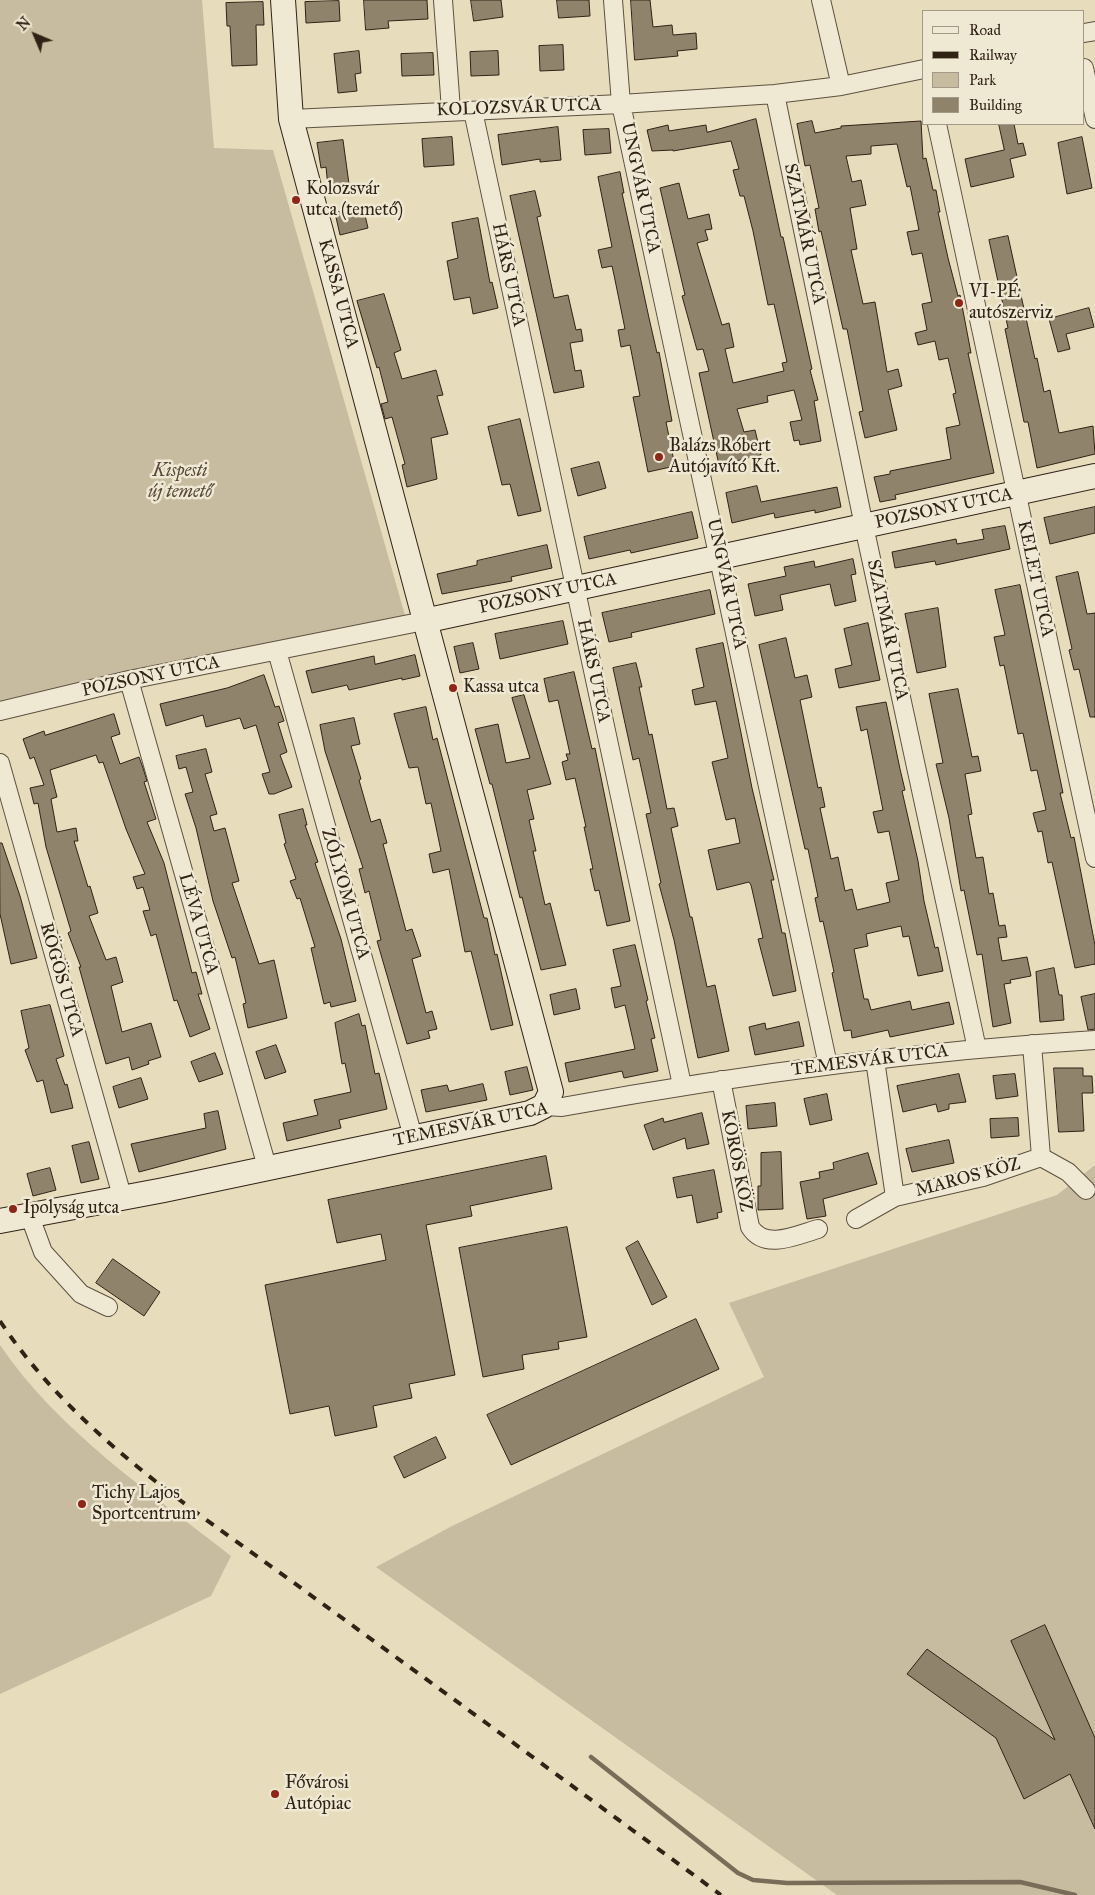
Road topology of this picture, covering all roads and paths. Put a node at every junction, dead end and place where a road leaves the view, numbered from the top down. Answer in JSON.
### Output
{"nodes":[{"id":1,"x":282,"y":0,"type":"edge"},
{"id":2,"x":443,"y":0,"type":"edge"},
{"id":3,"x":613,"y":0,"type":"edge"},
{"id":4,"x":821,"y":0,"type":"edge"},
{"id":5,"x":922,"y":69,"type":"edge"},
{"id":6,"x":1085,"y":73,"type":"edge"},
{"id":7,"x":841,"y":86,"type":"junction"},
{"id":8,"x":775,"y":94,"type":"junction"},
{"id":9,"x":621,"y":104,"type":"junction"},
{"id":10,"x":451,"y":110,"type":"junction"},
{"id":11,"x":473,"y":110,"type":"junction"},
{"id":12,"x":291,"y":119,"type":"junction"},
{"id":13,"x":1095,"y":119,"type":"edge"},
{"id":14,"x":937,"y":125,"type":"edge"},
{"id":15,"x":1095,"y":476,"type":"edge"},
{"id":16,"x":1017,"y":494,"type":"junction"},
{"id":17,"x":864,"y":526,"type":"junction"},
{"id":18,"x":720,"y":557,"type":"junction"},
{"id":19,"x":576,"y":588,"type":"junction"},
{"id":20,"x":424,"y":621,"type":"junction"},
{"id":21,"x":277,"y":651,"type":"junction"},
{"id":22,"x":129,"y":680,"type":"junction"},
{"id":23,"x":0,"y":711,"type":"edge"},
{"id":24,"x":0,"y":763,"type":"edge"},
{"id":25,"x":1095,"y":858,"type":"edge"},
{"id":26,"x":1095,"y":1040,"type":"edge"},
{"id":27,"x":1032,"y":1044,"type":"junction"},
{"id":28,"x":977,"y":1049,"type":"junction"},
{"id":29,"x":875,"y":1060,"type":"junction"},
{"id":30,"x":828,"y":1065,"type":"junction"},
{"id":31,"x":721,"y":1080,"type":"junction"},
{"id":32,"x":682,"y":1085,"type":"junction"},
{"id":33,"x":544,"y":1106,"type":"junction"},
{"id":34,"x":413,"y":1137,"type":"junction"},
{"id":35,"x":1041,"y":1156,"type":"junction"},
{"id":36,"x":267,"y":1167,"type":"junction"},
{"id":37,"x":1086,"y":1190,"type":"dead end"},
{"id":38,"x":122,"y":1196,"type":"junction"},
{"id":39,"x":895,"y":1197,"type":"junction"},
{"id":40,"x":29,"y":1214,"type":"junction"},
{"id":41,"x":856,"y":1219,"type":"dead end"},
{"id":42,"x":0,"y":1221,"type":"edge"},
{"id":43,"x":818,"y":1229,"type":"dead end"},
{"id":44,"x":108,"y":1307,"type":"dead end"}],
"edges":[{"from":1,"to":12,"type":"street","name":"KASSA UTCA"},
{"from":2,"to":10,"type":"street"},
{"from":3,"to":9,"type":"street","name":"UNGVÁR UTCA"},
{"from":4,"to":7,"type":"street"},
{"from":5,"to":7,"type":"street","name":"KOLOZSVÁR UTCA"},
{"from":6,"to":13,"type":"street"},
{"from":7,"to":8,"type":"street","name":"KOLOZSVÁR UTCA"},
{"from":8,"to":9,"type":"street","name":"KOLOZSVÁR UTCA"},
{"from":8,"to":17,"type":"street","name":"SZATMÁR UTCA"},
{"from":9,"to":11,"type":"street","name":"KOLOZSVÁR UTCA"},
{"from":9,"to":18,"type":"street","name":"UNGVÁR UTCA"},
{"from":10,"to":11,"type":"street","name":"KOLOZSVÁR UTCA"},
{"from":10,"to":12,"type":"street","name":"KOLOZSVÁR UTCA"},
{"from":11,"to":19,"type":"street","name":"HÁRS UTCA"},
{"from":12,"to":20,"type":"street","name":"KASSA UTCA"},
{"from":14,"to":16,"type":"street","name":"KELET UTCA"},
{"from":15,"to":16,"type":"street","name":"POZSONY UTCA"},
{"from":16,"to":17,"type":"street","name":"POZSONY UTCA"},
{"from":16,"to":25,"type":"street","name":"KELET UTCA"},
{"from":17,"to":18,"type":"street","name":"POZSONY UTCA"},
{"from":17,"to":28,"type":"street","name":"SZATMÁR UTCA"},
{"from":18,"to":19,"type":"street","name":"POZSONY UTCA"},
{"from":18,"to":30,"type":"street","name":"UNGVÁR UTCA"},
{"from":19,"to":20,"type":"street","name":"POZSONY UTCA"},
{"from":19,"to":32,"type":"street","name":"HÁRS UTCA"},
{"from":20,"to":21,"type":"street","name":"POZSONY UTCA"},
{"from":20,"to":33,"type":"street","name":"KASSA UTCA"},
{"from":21,"to":22,"type":"street","name":"POZSONY UTCA"},
{"from":21,"to":34,"type":"street","name":"ZÓLYOM UTCA"},
{"from":22,"to":23,"type":"street","name":"POZSONY UTCA"},
{"from":22,"to":36,"type":"street","name":"LÉVA UTCA"},
{"from":24,"to":38,"type":"street","name":"RÖGÖS UTCA"},
{"from":26,"to":27,"type":"street","name":"TEMESVÁR UTCA"},
{"from":27,"to":28,"type":"street","name":"TEMESVÁR UTCA"},
{"from":27,"to":35,"type":"street"},
{"from":28,"to":29,"type":"street","name":"TEMESVÁR UTCA"},
{"from":29,"to":30,"type":"street","name":"TEMESVÁR UTCA"},
{"from":29,"to":39,"type":"street","name":"MAROS KÖZ"},
{"from":30,"to":31,"type":"street","name":"TEMESVÁR UTCA"},
{"from":31,"to":32,"type":"street","name":"TEMESVÁR UTCA"},
{"from":31,"to":43,"type":"street","name":"KÖRÖS KÖZ"},
{"from":32,"to":33,"type":"street","name":"TEMESVÁR UTCA"},
{"from":33,"to":34,"type":"street","name":"TEMESVÁR UTCA"},
{"from":34,"to":36,"type":"street","name":"TEMESVÁR UTCA"},
{"from":35,"to":37,"type":"street"},
{"from":35,"to":39,"type":"street","name":"MAROS KÖZ"},
{"from":36,"to":38,"type":"street","name":"TEMESVÁR UTCA"},
{"from":38,"to":40,"type":"street","name":"TEMESVÁR UTCA"},
{"from":39,"to":41,"type":"street","name":"MAROS KÖZ"},
{"from":40,"to":42,"type":"street","name":"TEMESVÁR UTCA"},
{"from":40,"to":44,"type":"street"}]}
